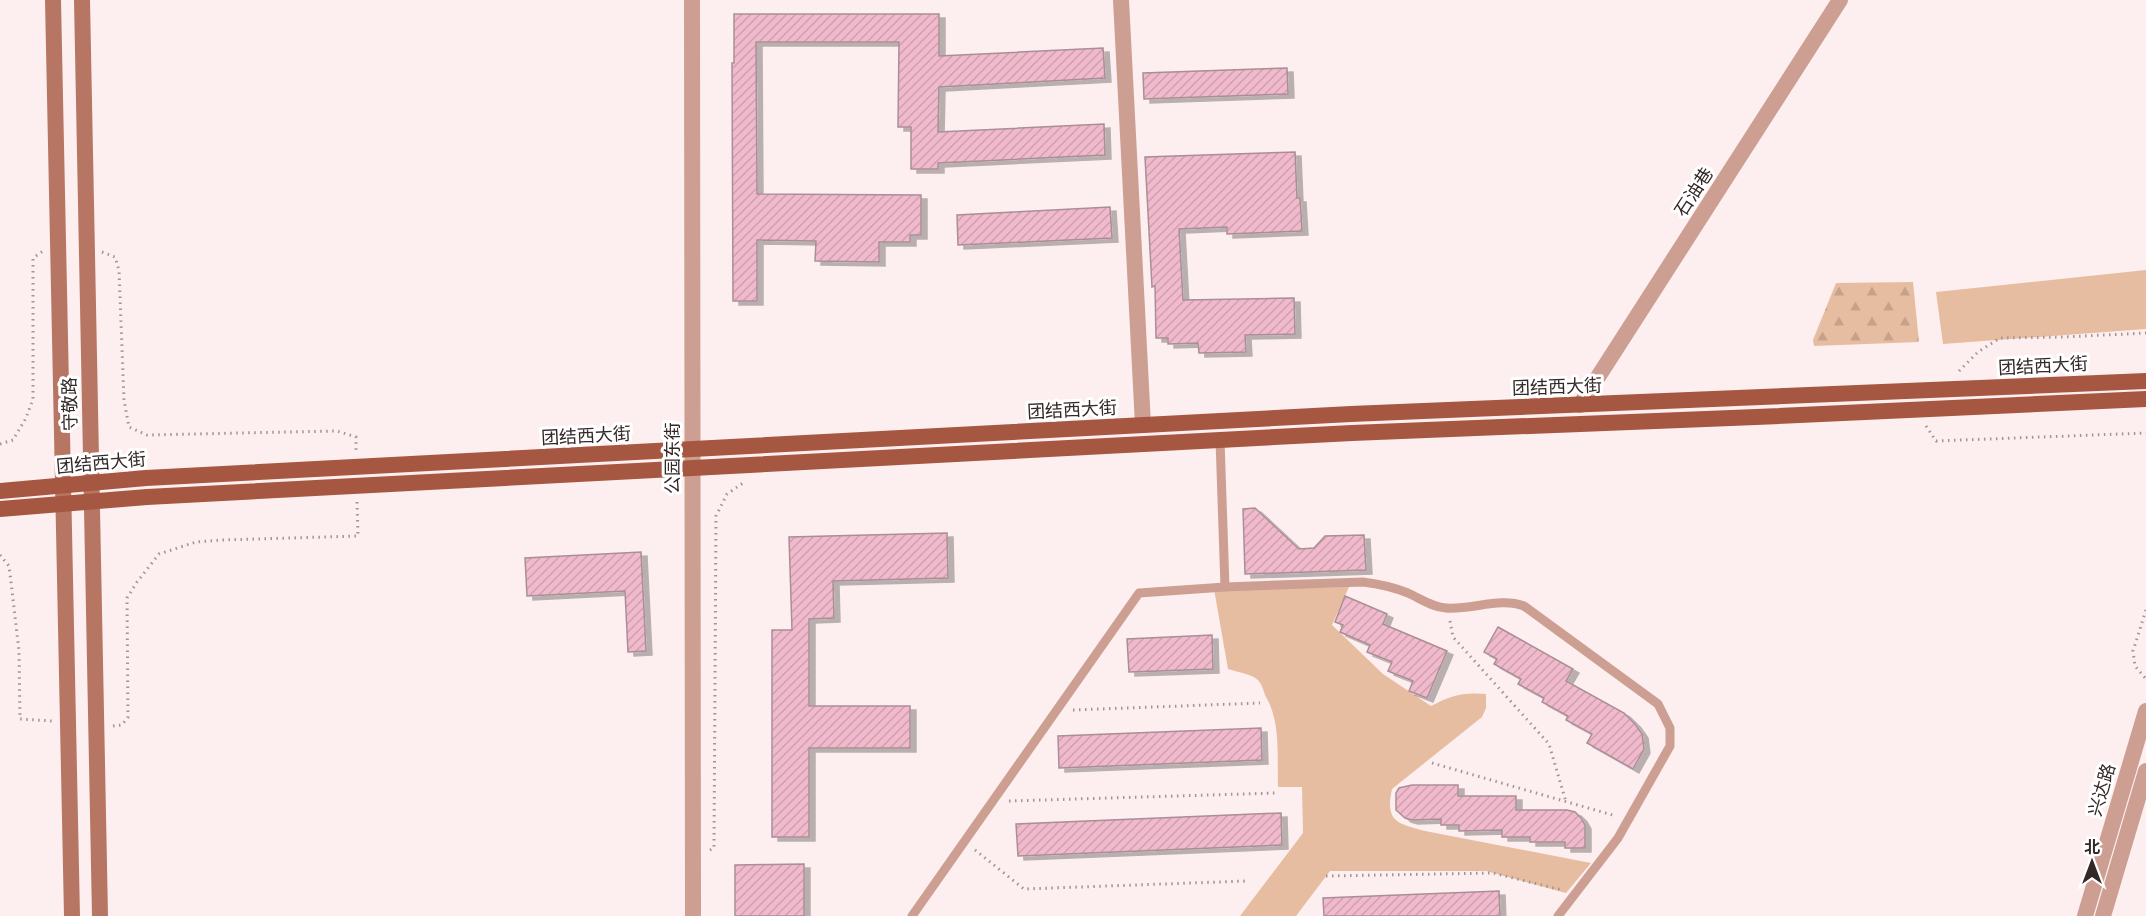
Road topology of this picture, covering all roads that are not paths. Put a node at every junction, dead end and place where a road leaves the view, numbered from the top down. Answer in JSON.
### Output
{"nodes":[{"id":1,"x":54,"y":0,"type":"edge"},
{"id":2,"x":82,"y":0,"type":"edge"},
{"id":3,"x":692,"y":0,"type":"edge"},
{"id":4,"x":1121,"y":0,"type":"edge"},
{"id":5,"x":1840,"y":0,"type":"edge"},
{"id":6,"x":2146,"y":381,"type":"edge"},
{"id":7,"x":2146,"y":399,"type":"edge"},
{"id":8,"x":1580,"y":405,"type":"junction"},
{"id":9,"x":1143,"y":425,"type":"junction"},
{"id":10,"x":1220,"y":440,"type":"junction"},
{"id":11,"x":693,"y":449,"type":"junction"},
{"id":12,"x":693,"y":468,"type":"junction"},
{"id":13,"x":92,"y":483,"type":"junction"},
{"id":14,"x":63,"y":486,"type":"junction"},
{"id":15,"x":0,"y":491,"type":"edge"},
{"id":16,"x":92,"y":502,"type":"junction"},
{"id":17,"x":64,"y":504,"type":"junction"},
{"id":18,"x":0,"y":509,"type":"edge"},
{"id":19,"x":1225,"y":587,"type":"junction"},
{"id":20,"x":2146,"y":711,"type":"edge"},
{"id":21,"x":2146,"y":771,"type":"edge"},
{"id":22,"x":72,"y":916,"type":"edge"},
{"id":23,"x":100,"y":916,"type":"edge"},
{"id":24,"x":693,"y":916,"type":"edge"},
{"id":25,"x":912,"y":916,"type":"edge"},
{"id":26,"x":1558,"y":916,"type":"edge"},
{"id":27,"x":2085,"y":916,"type":"edge"},
{"id":28,"x":2103,"y":916,"type":"edge"}],
"edges":[{"from":1,"to":14,"type":"main road","name":"守敬路"},
{"from":2,"to":13,"type":"main road","name":"守敬路"},
{"from":3,"to":11,"type":"street","name":"公园东街"},
{"from":4,"to":9,"type":"street"},
{"from":5,"to":8,"type":"street","name":"石油巷"},
{"from":6,"to":8,"type":"main road","name":"团结西大街"},
{"from":7,"to":10,"type":"main road","name":"团结西大街"},
{"from":8,"to":9,"type":"main road","name":"团结西大街"},
{"from":9,"to":11,"type":"main road","name":"团结西大街"},
{"from":10,"to":12,"type":"main road","name":"团结西大街"},
{"from":10,"to":19,"type":"lane"},
{"from":11,"to":12,"type":"street","name":"公园东街"},
{"from":11,"to":13,"type":"main road","name":"团结西大街"},
{"from":12,"to":16,"type":"main road","name":"团结西大街"},
{"from":12,"to":24,"type":"street","name":"公园东街"},
{"from":13,"to":14,"type":"main road","name":"团结西大街"},
{"from":13,"to":16,"type":"main road","name":"守敬路"},
{"from":14,"to":15,"type":"main road","name":"团结西大街"},
{"from":14,"to":17,"type":"main road","name":"守敬路"},
{"from":16,"to":17,"type":"main road","name":"团结西大街"},
{"from":16,"to":23,"type":"main road","name":"守敬路"},
{"from":17,"to":18,"type":"main road","name":"团结西大街"},
{"from":17,"to":22,"type":"main road","name":"守敬路"},
{"from":19,"to":25,"type":"lane"},
{"from":19,"to":26,"type":"lane"},
{"from":20,"to":27,"type":"street","name":"兴达路"},
{"from":21,"to":28,"type":"street","name":"兴达路"}]}
